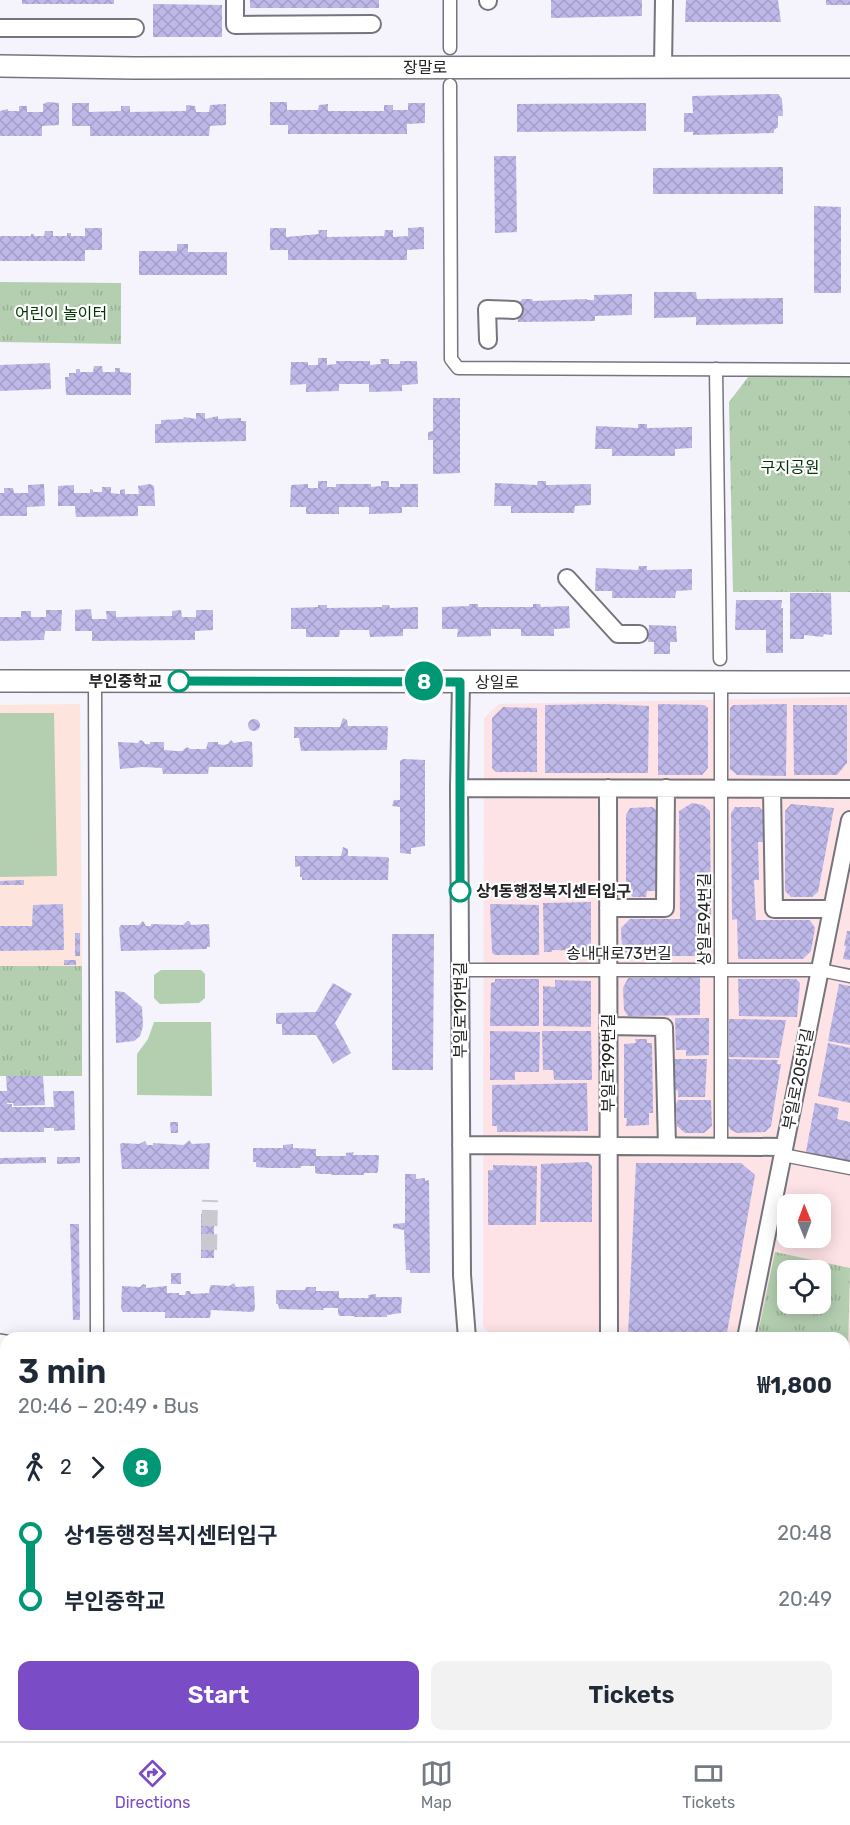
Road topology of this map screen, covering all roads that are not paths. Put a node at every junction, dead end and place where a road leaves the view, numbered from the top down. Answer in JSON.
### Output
{"nodes":[{"id":1,"x":235,"y":0,"type":"edge"},
{"id":2,"x":450,"y":0,"type":"edge"},
{"id":3,"x":664,"y":0,"type":"edge"},
{"id":4,"x":372,"y":24,"type":"dead end"},
{"id":5,"x":0,"y":28,"type":"edge"},
{"id":6,"x":135,"y":28,"type":"dead end"},
{"id":7,"x":450,"y":48,"type":"dead end"},
{"id":8,"x":0,"y":66,"type":"edge"},
{"id":9,"x":663,"y":67,"type":"junction"},
{"id":10,"x":850,"y":67,"type":"edge"},
{"id":11,"x":450,"y":85,"type":"dead end"},
{"id":12,"x":514,"y":310,"type":"dead end"},
{"id":13,"x":488,"y":340,"type":"dead end"},
{"id":14,"x":716,"y":369,"type":"junction"},
{"id":15,"x":850,"y":370,"type":"edge"},
{"id":16,"x":567,"y":578,"type":"dead end"},
{"id":17,"x":639,"y":634,"type":"dead end"},
{"id":18,"x":720,"y":659,"type":"dead end"},
{"id":19,"x":0,"y":681,"type":"edge"},
{"id":20,"x":95,"y":681,"type":"junction"},
{"id":21,"x":460,"y":682,"type":"junction"},
{"id":22,"x":850,"y":682,"type":"edge"},
{"id":23,"x":720,"y":691,"type":"dead end"},
{"id":24,"x":459,"y":788,"type":"junction"},
{"id":25,"x":608,"y":788,"type":"junction"},
{"id":26,"x":666,"y":788,"type":"junction"},
{"id":27,"x":721,"y":789,"type":"junction"},
{"id":28,"x":772,"y":789,"type":"junction"},
{"id":29,"x":850,"y":789,"type":"edge"},
{"id":30,"x":850,"y":820,"type":"edge"},
{"id":31,"x":608,"y":908,"type":"junction"},
{"id":32,"x":832,"y":909,"type":"junction"},
{"id":33,"x":608,"y":969,"type":"junction"},
{"id":34,"x":460,"y":970,"type":"junction"},
{"id":35,"x":721,"y":970,"type":"junction"},
{"id":36,"x":820,"y":970,"type":"junction"},
{"id":37,"x":850,"y":976,"type":"edge"},
{"id":38,"x":608,"y":1026,"type":"junction"},
{"id":39,"x":461,"y":1145,"type":"junction"},
{"id":40,"x":609,"y":1146,"type":"junction"},
{"id":41,"x":667,"y":1146,"type":"junction"},
{"id":42,"x":721,"y":1147,"type":"junction"},
{"id":43,"x":783,"y":1151,"type":"junction"},
{"id":44,"x":850,"y":1168,"type":"edge"},
{"id":45,"x":97,"y":1332,"type":"edge"},
{"id":46,"x":467,"y":1332,"type":"edge"},
{"id":47,"x":609,"y":1332,"type":"edge"},
{"id":48,"x":747,"y":1332,"type":"edge"}],
"edges":[{"from":1,"to":4,"type":"street"},
{"from":2,"to":7,"type":"street"},
{"from":3,"to":9,"type":"street"},
{"from":5,"to":6,"type":"street"},
{"from":8,"to":9,"type":"street","name":"장말로"},
{"from":9,"to":10,"type":"street","name":"장말로"},
{"from":11,"to":14,"type":"street"},
{"from":12,"to":13,"type":"street"},
{"from":14,"to":15,"type":"street"},
{"from":14,"to":18,"type":"street"},
{"from":16,"to":17,"type":"street"},
{"from":19,"to":20,"type":"street","name":"상일로"},
{"from":20,"to":21,"type":"street","name":"상일로"},
{"from":20,"to":45,"type":"street"},
{"from":21,"to":22,"type":"street","name":"상일로"},
{"from":21,"to":24,"type":"street","name":"부일로191번길"},
{"from":23,"to":27,"type":"street","name":"상일로94번길"},
{"from":24,"to":25,"type":"street"},
{"from":24,"to":34,"type":"street","name":"부일로191번길"},
{"from":25,"to":26,"type":"street"},
{"from":25,"to":31,"type":"street","name":"부일로199번길"},
{"from":26,"to":27,"type":"street"},
{"from":26,"to":31,"type":"street"},
{"from":27,"to":28,"type":"street"},
{"from":27,"to":35,"type":"street","name":"상일로94번길"},
{"from":28,"to":29,"type":"street"},
{"from":28,"to":32,"type":"street"},
{"from":30,"to":32,"type":"street","name":"부일로205번길"},
{"from":31,"to":33,"type":"street","name":"부일로199번길"},
{"from":32,"to":36,"type":"street","name":"부일로205번길"},
{"from":33,"to":34,"type":"street","name":"송내대로73번길"},
{"from":33,"to":35,"type":"street","name":"송내대로73번길"},
{"from":33,"to":38,"type":"street","name":"부일로199번길"},
{"from":34,"to":39,"type":"street","name":"부일로191번길"},
{"from":35,"to":36,"type":"street","name":"송내대로73번길"},
{"from":35,"to":42,"type":"street","name":"상일로94번길"},
{"from":36,"to":37,"type":"street","name":"송내대로73번길"},
{"from":36,"to":43,"type":"street","name":"부일로205번길"},
{"from":38,"to":40,"type":"street","name":"부일로199번길"},
{"from":38,"to":41,"type":"street"},
{"from":39,"to":40,"type":"street"},
{"from":39,"to":46,"type":"street","name":"부일로191번길"},
{"from":40,"to":41,"type":"street"},
{"from":40,"to":47,"type":"street","name":"부일로199번길"},
{"from":41,"to":42,"type":"street"},
{"from":42,"to":43,"type":"street"},
{"from":43,"to":44,"type":"street"},
{"from":43,"to":48,"type":"street","name":"부일로205번길"}]}
